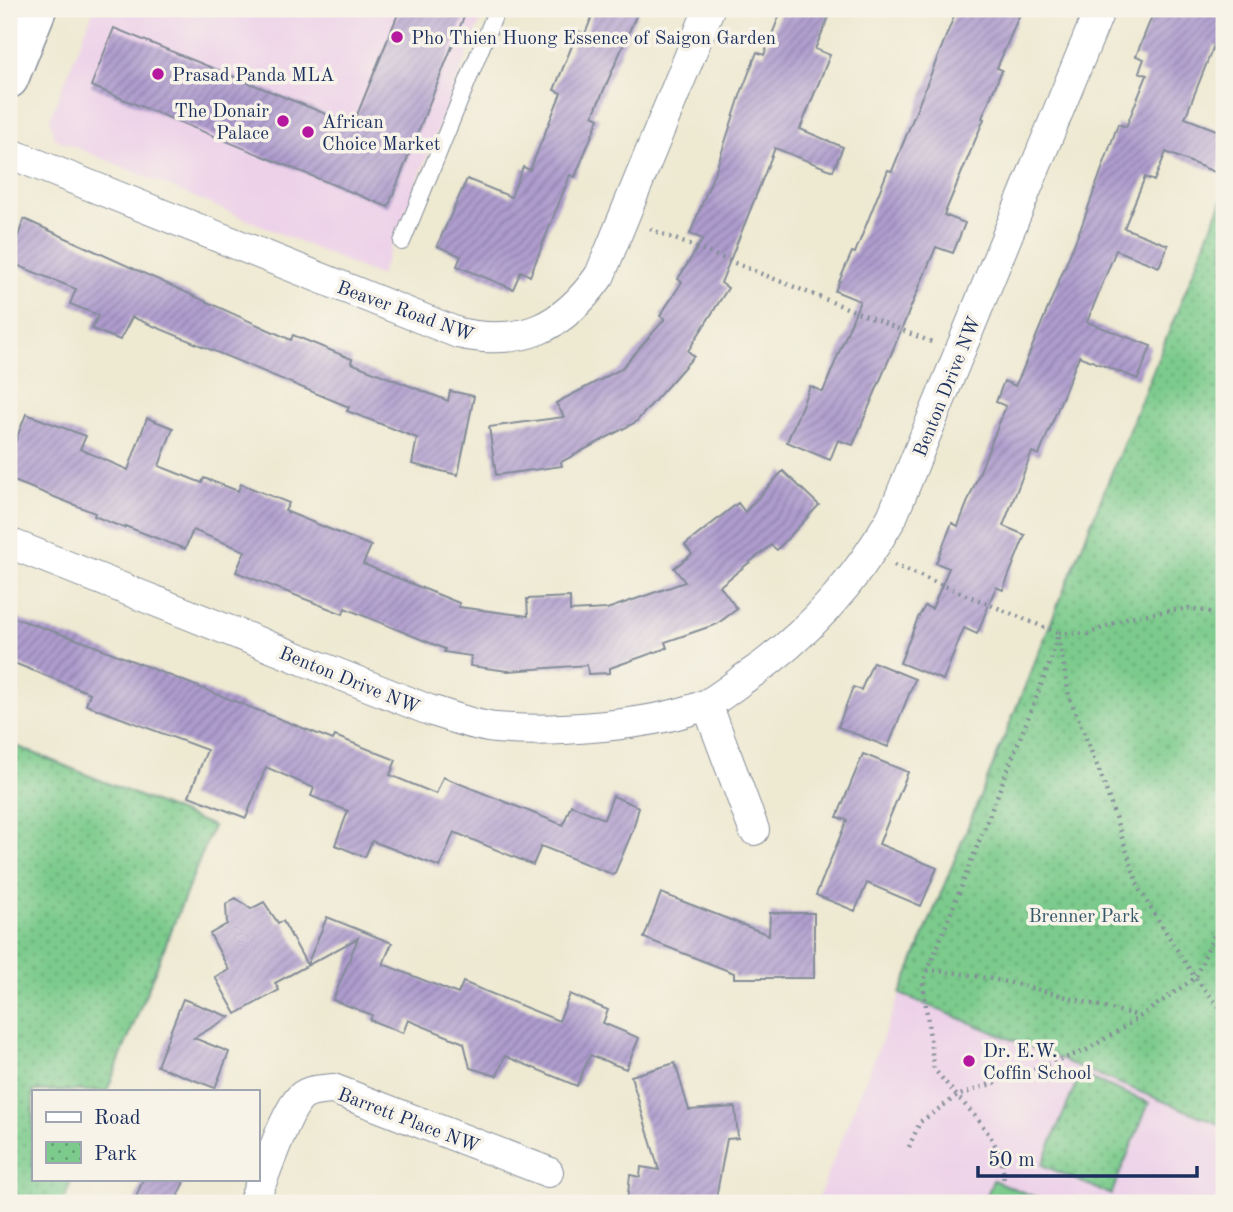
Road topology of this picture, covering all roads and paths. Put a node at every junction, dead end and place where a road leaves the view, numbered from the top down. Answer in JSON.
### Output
{"nodes":[{"id":1,"x":37,"y":9,"type":"edge"},
{"id":2,"x":497,"y":9,"type":"edge"},
{"id":3,"x":709,"y":9,"type":"edge"},
{"id":4,"x":1100,"y":9,"type":"edge"},
{"id":5,"x":9,"y":79,"type":"edge"},
{"id":6,"x":9,"y":153,"type":"edge"},
{"id":7,"x":624,"y":217,"type":"junction"},
{"id":8,"x":402,"y":242,"type":"dead end"},
{"id":9,"x":960,"y":353,"type":"junction"},
{"id":10,"x":9,"y":543,"type":"edge"},
{"id":11,"x":872,"y":553,"type":"junction"},
{"id":12,"x":1224,"y":615,"type":"edge"},
{"id":13,"x":1058,"y":633,"type":"junction"},
{"id":14,"x":707,"y":704,"type":"junction"},
{"id":15,"x":754,"y":830,"type":"dead end"},
{"id":16,"x":1224,"y":913,"type":"edge"},
{"id":17,"x":927,"y":970,"type":"junction"},
{"id":18,"x":1195,"y":978,"type":"junction"},
{"id":19,"x":1224,"y":1012,"type":"edge"},
{"id":20,"x":1140,"y":1016,"type":"junction"},
{"id":21,"x":957,"y":1096,"type":"junction"},
{"id":22,"x":909,"y":1147,"type":"dead end"},
{"id":23,"x":9,"y":1150,"type":"edge"},
{"id":24,"x":548,"y":1172,"type":"dead end"},
{"id":25,"x":1003,"y":1184,"type":"dead end"},
{"id":26,"x":16,"y":1203,"type":"edge"},
{"id":27,"x":253,"y":1203,"type":"edge"}],
"edges":[{"from":1,"to":5,"type":"street"},
{"from":2,"to":8,"type":"lane"},
{"from":3,"to":7,"type":"street","name":"Beaver Road NW"},
{"from":4,"to":9,"type":"street","name":"Benton Drive NW"},
{"from":6,"to":7,"type":"street","name":"Beaver Road NW"},
{"from":7,"to":9,"type":"path"},
{"from":9,"to":11,"type":"street","name":"Benton Drive NW"},
{"from":10,"to":14,"type":"street","name":"Benton Drive NW"},
{"from":11,"to":13,"type":"path"},
{"from":11,"to":14,"type":"street","name":"Benton Drive NW"},
{"from":12,"to":13,"type":"path"},
{"from":13,"to":17,"type":"path"},
{"from":13,"to":18,"type":"path"},
{"from":14,"to":15,"type":"street"},
{"from":16,"to":18,"type":"path"},
{"from":17,"to":20,"type":"path"},
{"from":17,"to":21,"type":"path"},
{"from":18,"to":19,"type":"path"},
{"from":18,"to":20,"type":"path"},
{"from":20,"to":21,"type":"path"},
{"from":21,"to":22,"type":"path"},
{"from":21,"to":25,"type":"path"},
{"from":23,"to":26,"type":"path"},
{"from":24,"to":27,"type":"street","name":"Barrett Place NW"}]}
